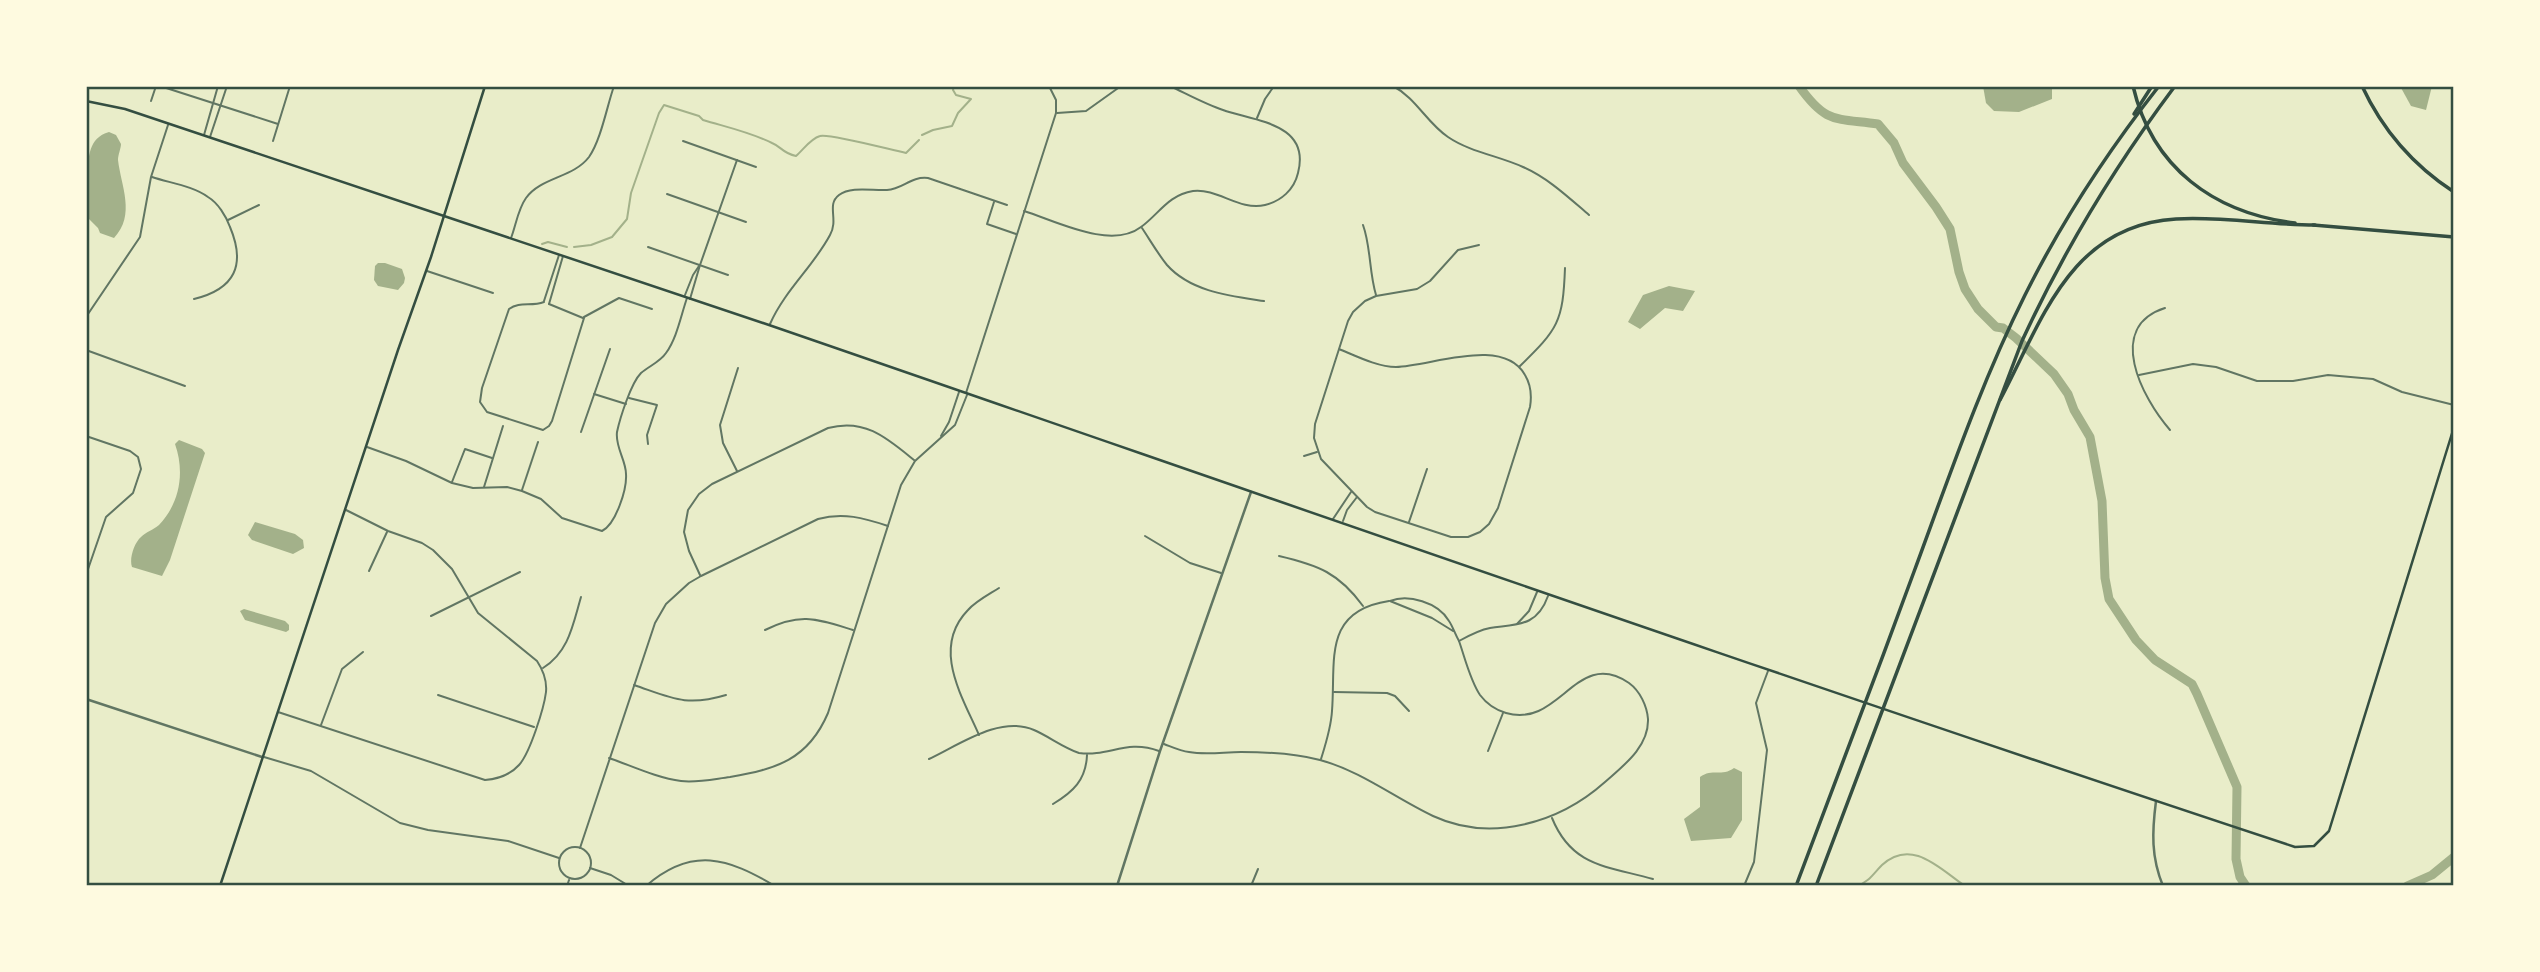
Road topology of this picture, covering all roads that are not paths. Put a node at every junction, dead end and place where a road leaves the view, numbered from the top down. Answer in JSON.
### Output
{"nodes":[{"id":1,"x":158,"y":86,"type":"edge"},
{"id":2,"x":218,"y":86,"type":"edge"},
{"id":3,"x":224,"y":86,"type":"edge"},
{"id":4,"x":290,"y":86,"type":"edge"},
{"id":5,"x":485,"y":86,"type":"edge"},
{"id":6,"x":614,"y":86,"type":"edge"},
{"id":7,"x":1049,"y":86,"type":"edge"},
{"id":8,"x":1121,"y":86,"type":"edge"},
{"id":9,"x":1170,"y":86,"type":"edge"},
{"id":10,"x":1274,"y":86,"type":"edge"},
{"id":11,"x":1393,"y":86,"type":"edge"},
{"id":12,"x":2152,"y":86,"type":"edge"},
{"id":13,"x":2159,"y":86,"type":"edge"},
{"id":14,"x":2175,"y":86,"type":"edge"},
{"id":15,"x":2362,"y":86,"type":"edge"},
{"id":16,"x":2133,"y":88,"type":"edge"},
{"id":17,"x":151,"y":101,"type":"dead end"},
{"id":18,"x":86,"y":102,"type":"edge"},
{"id":19,"x":214,"y":103,"type":"junction"},
{"id":20,"x":221,"y":105,"type":"junction"},
{"id":21,"x":1056,"y":113,"type":"junction"},
{"id":22,"x":1257,"y":119,"type":"junction"},
{"id":23,"x":168,"y":124,"type":"junction"},
{"id":24,"x":278,"y":124,"type":"junction"},
{"id":25,"x":2124,"y":131,"type":"junction"},
{"id":26,"x":204,"y":136,"type":"junction"},
{"id":27,"x":210,"y":138,"type":"junction"},
{"id":28,"x":273,"y":141,"type":"dead end"},
{"id":29,"x":684,"y":141,"type":"dead end"},
{"id":30,"x":737,"y":160,"type":"junction"},
{"id":31,"x":756,"y":167,"type":"dead end"},
{"id":32,"x":151,"y":177,"type":"junction"},
{"id":33,"x":2454,"y":192,"type":"edge"},
{"id":34,"x":667,"y":194,"type":"dead end"},
{"id":35,"x":995,"y":201,"type":"junction"},
{"id":36,"x":259,"y":205,"type":"dead end"},
{"id":37,"x":1007,"y":205,"type":"dead end"},
{"id":38,"x":1024,"y":211,"type":"junction"},
{"id":39,"x":719,"y":212,"type":"junction"},
{"id":40,"x":1589,"y":215,"type":"dead end"},
{"id":41,"x":444,"y":216,"type":"junction"},
{"id":42,"x":228,"y":220,"type":"junction"},
{"id":43,"x":746,"y":222,"type":"dead end"},
{"id":44,"x":1363,"y":225,"type":"dead end"},
{"id":45,"x":2315,"y":225,"type":"junction"},
{"id":46,"x":1141,"y":227,"type":"junction"},
{"id":47,"x":1017,"y":234,"type":"junction"},
{"id":48,"x":2454,"y":237,"type":"edge"},
{"id":49,"x":511,"y":239,"type":"junction"},
{"id":50,"x":1479,"y":245,"type":"dead end"},
{"id":51,"x":648,"y":247,"type":"dead end"},
{"id":52,"x":561,"y":255,"type":"junction"},
{"id":53,"x":700,"y":265,"type":"junction"},
{"id":54,"x":1565,"y":268,"type":"dead end"},
{"id":55,"x":426,"y":271,"type":"junction"},
{"id":56,"x":728,"y":275,"type":"dead end"},
{"id":57,"x":493,"y":293,"type":"dead end"},
{"id":58,"x":1376,"y":296,"type":"junction"},
{"id":59,"x":687,"y":298,"type":"junction"},
{"id":60,"x":194,"y":299,"type":"dead end"},
{"id":61,"x":1264,"y":301,"type":"dead end"},
{"id":62,"x":544,"y":302,"type":"junction"},
{"id":63,"x":549,"y":304,"type":"junction"},
{"id":64,"x":2165,"y":308,"type":"dead end"},
{"id":65,"x":652,"y":309,"type":"dead end"},
{"id":66,"x":86,"y":317,"type":"edge"},
{"id":67,"x":584,"y":318,"type":"junction"},
{"id":68,"x":769,"y":326,"type":"junction"},
{"id":69,"x":610,"y":349,"type":"dead end"},
{"id":70,"x":1339,"y":349,"type":"junction"},
{"id":71,"x":86,"y":350,"type":"edge"},
{"id":72,"x":1520,"y":367,"type":"junction"},
{"id":73,"x":738,"y":368,"type":"dead end"},
{"id":74,"x":2139,"y":375,"type":"junction"},
{"id":75,"x":2008,"y":381,"type":"junction"},
{"id":76,"x":185,"y":386,"type":"dead end"},
{"id":77,"x":959,"y":392,"type":"junction"},
{"id":78,"x":594,"y":394,"type":"junction"},
{"id":79,"x":967,"y":395,"type":"junction"},
{"id":80,"x":628,"y":398,"type":"junction"},
{"id":81,"x":626,"y":404,"type":"junction"},
{"id":82,"x":2454,"y":405,"type":"edge"},
{"id":83,"x":503,"y":426,"type":"dead end"},
{"id":84,"x":2454,"y":427,"type":"edge"},
{"id":85,"x":2170,"y":430,"type":"dead end"},
{"id":86,"x":581,"y":432,"type":"dead end"},
{"id":87,"x":86,"y":436,"type":"edge"},
{"id":88,"x":940,"y":437,"type":"junction"},
{"id":89,"x":538,"y":442,"type":"dead end"},
{"id":90,"x":648,"y":444,"type":"dead end"},
{"id":91,"x":366,"y":446,"type":"junction"},
{"id":92,"x":1318,"y":452,"type":"junction"},
{"id":93,"x":1304,"y":456,"type":"dead end"},
{"id":94,"x":492,"y":458,"type":"junction"},
{"id":95,"x":915,"y":461,"type":"junction"},
{"id":96,"x":1427,"y":469,"type":"dead end"},
{"id":97,"x":737,"y":472,"type":"junction"},
{"id":98,"x":452,"y":483,"type":"junction"},
{"id":99,"x":484,"y":488,"type":"junction"},
{"id":100,"x":522,"y":491,"type":"junction"},
{"id":101,"x":1352,"y":491,"type":"junction"},
{"id":102,"x":1251,"y":492,"type":"junction"},
{"id":103,"x":1357,"y":497,"type":"junction"},
{"id":104,"x":346,"y":510,"type":"junction"},
{"id":105,"x":1333,"y":519,"type":"junction"},
{"id":106,"x":1343,"y":522,"type":"junction"},
{"id":107,"x":1408,"y":523,"type":"junction"},
{"id":108,"x":888,"y":526,"type":"junction"},
{"id":109,"x":388,"y":531,"type":"junction"},
{"id":110,"x":1145,"y":536,"type":"dead end"},
{"id":111,"x":1279,"y":556,"type":"dead end"},
{"id":112,"x":369,"y":571,"type":"dead end"},
{"id":113,"x":520,"y":572,"type":"dead end"},
{"id":114,"x":1221,"y":573,"type":"junction"},
{"id":115,"x":86,"y":575,"type":"edge"},
{"id":116,"x":701,"y":576,"type":"junction"},
{"id":117,"x":999,"y":588,"type":"dead end"},
{"id":118,"x":1538,"y":592,"type":"junction"},
{"id":119,"x":1548,"y":596,"type":"junction"},
{"id":120,"x":581,"y":597,"type":"dead end"},
{"id":121,"x":468,"y":598,"type":"junction"},
{"id":122,"x":1390,"y":601,"type":"junction"},
{"id":123,"x":1363,"y":607,"type":"junction"},
{"id":124,"x":431,"y":617,"type":"dead end"},
{"id":125,"x":1516,"y":625,"type":"junction"},
{"id":126,"x":765,"y":630,"type":"dead end"},
{"id":127,"x":854,"y":630,"type":"junction"},
{"id":128,"x":1452,"y":631,"type":"junction"},
{"id":129,"x":1459,"y":641,"type":"junction"},
{"id":130,"x":363,"y":652,"type":"dead end"},
{"id":131,"x":542,"y":668,"type":"junction"},
{"id":132,"x":1768,"y":671,"type":"junction"},
{"id":133,"x":634,"y":685,"type":"junction"},
{"id":134,"x":1333,"y":692,"type":"junction"},
{"id":135,"x":438,"y":695,"type":"dead end"},
{"id":136,"x":726,"y":695,"type":"dead end"},
{"id":137,"x":86,"y":699,"type":"edge"},
{"id":138,"x":1409,"y":711,"type":"dead end"},
{"id":139,"x":277,"y":712,"type":"junction"},
{"id":140,"x":1503,"y":712,"type":"junction"},
{"id":141,"x":321,"y":726,"type":"junction"},
{"id":142,"x":535,"y":728,"type":"junction"},
{"id":143,"x":979,"y":736,"type":"junction"},
{"id":144,"x":1163,"y":744,"type":"junction"},
{"id":145,"x":1160,"y":751,"type":"junction"},
{"id":146,"x":1488,"y":751,"type":"dead end"},
{"id":147,"x":1087,"y":754,"type":"junction"},
{"id":148,"x":263,"y":757,"type":"junction"},
{"id":149,"x":609,"y":758,"type":"junction"},
{"id":150,"x":929,"y":759,"type":"dead end"},
{"id":151,"x":1321,"y":760,"type":"junction"},
{"id":152,"x":2156,"y":801,"type":"junction"},
{"id":153,"x":1054,"y":804,"type":"dead end"},
{"id":154,"x":1551,"y":817,"type":"junction"},
{"id":155,"x":580,"y":848,"type":"junction"},
{"id":156,"x":559,"y":858,"type":"junction"},
{"id":157,"x":590,"y":868,"type":"junction"},
{"id":158,"x":1258,"y":869,"type":"dead end"},
{"id":159,"x":569,"y":878,"type":"junction"},
{"id":160,"x":1653,"y":879,"type":"dead end"},
{"id":161,"x":1817,"y":884,"type":"edge"},
{"id":162,"x":220,"y":886,"type":"edge"},
{"id":163,"x":567,"y":886,"type":"edge"},
{"id":164,"x":629,"y":886,"type":"edge"},
{"id":165,"x":646,"y":886,"type":"edge"},
{"id":166,"x":775,"y":886,"type":"edge"},
{"id":167,"x":1117,"y":886,"type":"edge"},
{"id":168,"x":1251,"y":886,"type":"edge"},
{"id":169,"x":1744,"y":886,"type":"edge"},
{"id":170,"x":1797,"y":886,"type":"edge"},
{"id":171,"x":2163,"y":886,"type":"edge"}],
"edges":[{"from":1,"to":17,"type":"street"},
{"from":1,"to":19,"type":"street"},
{"from":2,"to":19,"type":"street"},
{"from":3,"to":20,"type":"street"},
{"from":4,"to":24,"type":"street"},
{"from":5,"to":41,"type":"main road"},
{"from":6,"to":49,"type":"street"},
{"from":7,"to":21,"type":"street"},
{"from":8,"to":21,"type":"street"},
{"from":9,"to":22,"type":"street"},
{"from":10,"to":22,"type":"street"},
{"from":11,"to":40,"type":"street"},
{"from":12,"to":25,"type":"highway"},
{"from":13,"to":25,"type":"highway"},
{"from":14,"to":75,"type":"highway"},
{"from":15,"to":33,"type":"highway"},
{"from":16,"to":45,"type":"highway"},
{"from":18,"to":23,"type":"main road"},
{"from":19,"to":20,"type":"street"},
{"from":19,"to":26,"type":"street"},
{"from":20,"to":24,"type":"street"},
{"from":20,"to":27,"type":"street"},
{"from":21,"to":38,"type":"street"},
{"from":22,"to":46,"type":"street"},
{"from":23,"to":26,"type":"main road"},
{"from":23,"to":32,"type":"street"},
{"from":24,"to":28,"type":"street"},
{"from":25,"to":170,"type":"highway"},
{"from":26,"to":27,"type":"main road"},
{"from":27,"to":41,"type":"main road"},
{"from":29,"to":30,"type":"street"},
{"from":30,"to":31,"type":"street"},
{"from":30,"to":39,"type":"street"},
{"from":32,"to":42,"type":"street"},
{"from":32,"to":66,"type":"street"},
{"from":34,"to":39,"type":"street"},
{"from":35,"to":37,"type":"street"},
{"from":35,"to":47,"type":"street"},
{"from":35,"to":68,"type":"street"},
{"from":36,"to":42,"type":"street"},
{"from":38,"to":46,"type":"street"},
{"from":38,"to":47,"type":"street"},
{"from":39,"to":43,"type":"street"},
{"from":39,"to":53,"type":"street"},
{"from":41,"to":49,"type":"main road"},
{"from":41,"to":55,"type":"main road"},
{"from":42,"to":60,"type":"street"},
{"from":44,"to":58,"type":"street"},
{"from":45,"to":48,"type":"highway"},
{"from":45,"to":75,"type":"highway"},
{"from":46,"to":61,"type":"street"},
{"from":47,"to":79,"type":"street"},
{"from":49,"to":52,"type":"main road"},
{"from":50,"to":58,"type":"street"},
{"from":51,"to":53,"type":"street"},
{"from":52,"to":59,"type":"main road"},
{"from":52,"to":62,"type":"street"},
{"from":52,"to":63,"type":"street"},
{"from":53,"to":56,"type":"street"},
{"from":53,"to":59,"type":"street"},
{"from":53,"to":59,"type":"street"},
{"from":54,"to":72,"type":"street"},
{"from":55,"to":57,"type":"street"},
{"from":55,"to":91,"type":"main road"},
{"from":58,"to":70,"type":"street"},
{"from":59,"to":68,"type":"main road"},
{"from":59,"to":80,"type":"street"},
{"from":62,"to":63,"type":"street"},
{"from":62,"to":67,"type":"street"},
{"from":63,"to":67,"type":"street"},
{"from":64,"to":74,"type":"street"},
{"from":65,"to":67,"type":"street"},
{"from":68,"to":77,"type":"main road"},
{"from":69,"to":78,"type":"street"},
{"from":70,"to":72,"type":"street"},
{"from":70,"to":92,"type":"street"},
{"from":71,"to":76,"type":"street"},
{"from":72,"to":107,"type":"street"},
{"from":73,"to":97,"type":"street"},
{"from":74,"to":82,"type":"street"},
{"from":74,"to":85,"type":"street"},
{"from":75,"to":161,"type":"highway"},
{"from":77,"to":79,"type":"main road"},
{"from":77,"to":88,"type":"street"},
{"from":78,"to":81,"type":"street"},
{"from":78,"to":86,"type":"street"},
{"from":79,"to":88,"type":"street"},
{"from":79,"to":102,"type":"main road"},
{"from":80,"to":81,"type":"street"},
{"from":80,"to":90,"type":"street"},
{"from":81,"to":100,"type":"street"},
{"from":83,"to":94,"type":"street"},
{"from":84,"to":152,"type":"main road"},
{"from":87,"to":115,"type":"street"},
{"from":88,"to":95,"type":"street"},
{"from":89,"to":100,"type":"street"},
{"from":91,"to":98,"type":"street"},
{"from":91,"to":104,"type":"main road"},
{"from":92,"to":93,"type":"street"},
{"from":92,"to":101,"type":"street"},
{"from":94,"to":98,"type":"street"},
{"from":94,"to":99,"type":"street"},
{"from":95,"to":97,"type":"street"},
{"from":95,"to":108,"type":"street"},
{"from":96,"to":107,"type":"street"},
{"from":97,"to":116,"type":"street"},
{"from":98,"to":99,"type":"street"},
{"from":99,"to":100,"type":"street"},
{"from":101,"to":103,"type":"street"},
{"from":101,"to":105,"type":"street"},
{"from":102,"to":105,"type":"main road"},
{"from":102,"to":114,"type":"street"},
{"from":103,"to":106,"type":"street"},
{"from":103,"to":107,"type":"street"},
{"from":104,"to":109,"type":"street"},
{"from":104,"to":139,"type":"main road"},
{"from":105,"to":106,"type":"main road"},
{"from":106,"to":118,"type":"main road"},
{"from":108,"to":116,"type":"street"},
{"from":108,"to":127,"type":"street"},
{"from":109,"to":112,"type":"street"},
{"from":109,"to":121,"type":"street"},
{"from":110,"to":114,"type":"street"},
{"from":111,"to":123,"type":"street"},
{"from":113,"to":121,"type":"street"},
{"from":114,"to":144,"type":"street"},
{"from":116,"to":133,"type":"street"},
{"from":117,"to":143,"type":"street"},
{"from":118,"to":119,"type":"main road"},
{"from":118,"to":125,"type":"street"},
{"from":119,"to":125,"type":"street"},
{"from":119,"to":132,"type":"main road"},
{"from":120,"to":131,"type":"street"},
{"from":121,"to":124,"type":"street"},
{"from":121,"to":131,"type":"street"},
{"from":122,"to":123,"type":"street"},
{"from":122,"to":128,"type":"street"},
{"from":122,"to":128,"type":"street"},
{"from":123,"to":134,"type":"street"},
{"from":125,"to":129,"type":"street"},
{"from":126,"to":127,"type":"street"},
{"from":127,"to":149,"type":"street"},
{"from":128,"to":129,"type":"street"},
{"from":129,"to":140,"type":"street"},
{"from":130,"to":141,"type":"street"},
{"from":131,"to":142,"type":"street"},
{"from":132,"to":152,"type":"main road"},
{"from":132,"to":169,"type":"street"},
{"from":133,"to":136,"type":"street"},
{"from":133,"to":149,"type":"street"},
{"from":134,"to":138,"type":"street"},
{"from":134,"to":151,"type":"street"},
{"from":135,"to":142,"type":"street"},
{"from":137,"to":148,"type":"street"},
{"from":139,"to":141,"type":"street"},
{"from":139,"to":148,"type":"main road"},
{"from":140,"to":146,"type":"street"},
{"from":140,"to":154,"type":"street"},
{"from":141,"to":142,"type":"street"},
{"from":143,"to":147,"type":"street"},
{"from":143,"to":150,"type":"street"},
{"from":144,"to":145,"type":"street"},
{"from":144,"to":151,"type":"street"},
{"from":145,"to":147,"type":"street"},
{"from":145,"to":167,"type":"street"},
{"from":147,"to":153,"type":"street"},
{"from":148,"to":156,"type":"street"},
{"from":148,"to":162,"type":"main road"},
{"from":149,"to":155,"type":"street"},
{"from":151,"to":154,"type":"street"},
{"from":152,"to":171,"type":"street"},
{"from":154,"to":160,"type":"street"},
{"from":155,"to":156,"type":"street"},
{"from":155,"to":157,"type":"street"},
{"from":156,"to":159,"type":"street"},
{"from":157,"to":159,"type":"street"},
{"from":157,"to":164,"type":"street"},
{"from":158,"to":168,"type":"street"},
{"from":159,"to":163,"type":"street"},
{"from":165,"to":166,"type":"street"}]}
